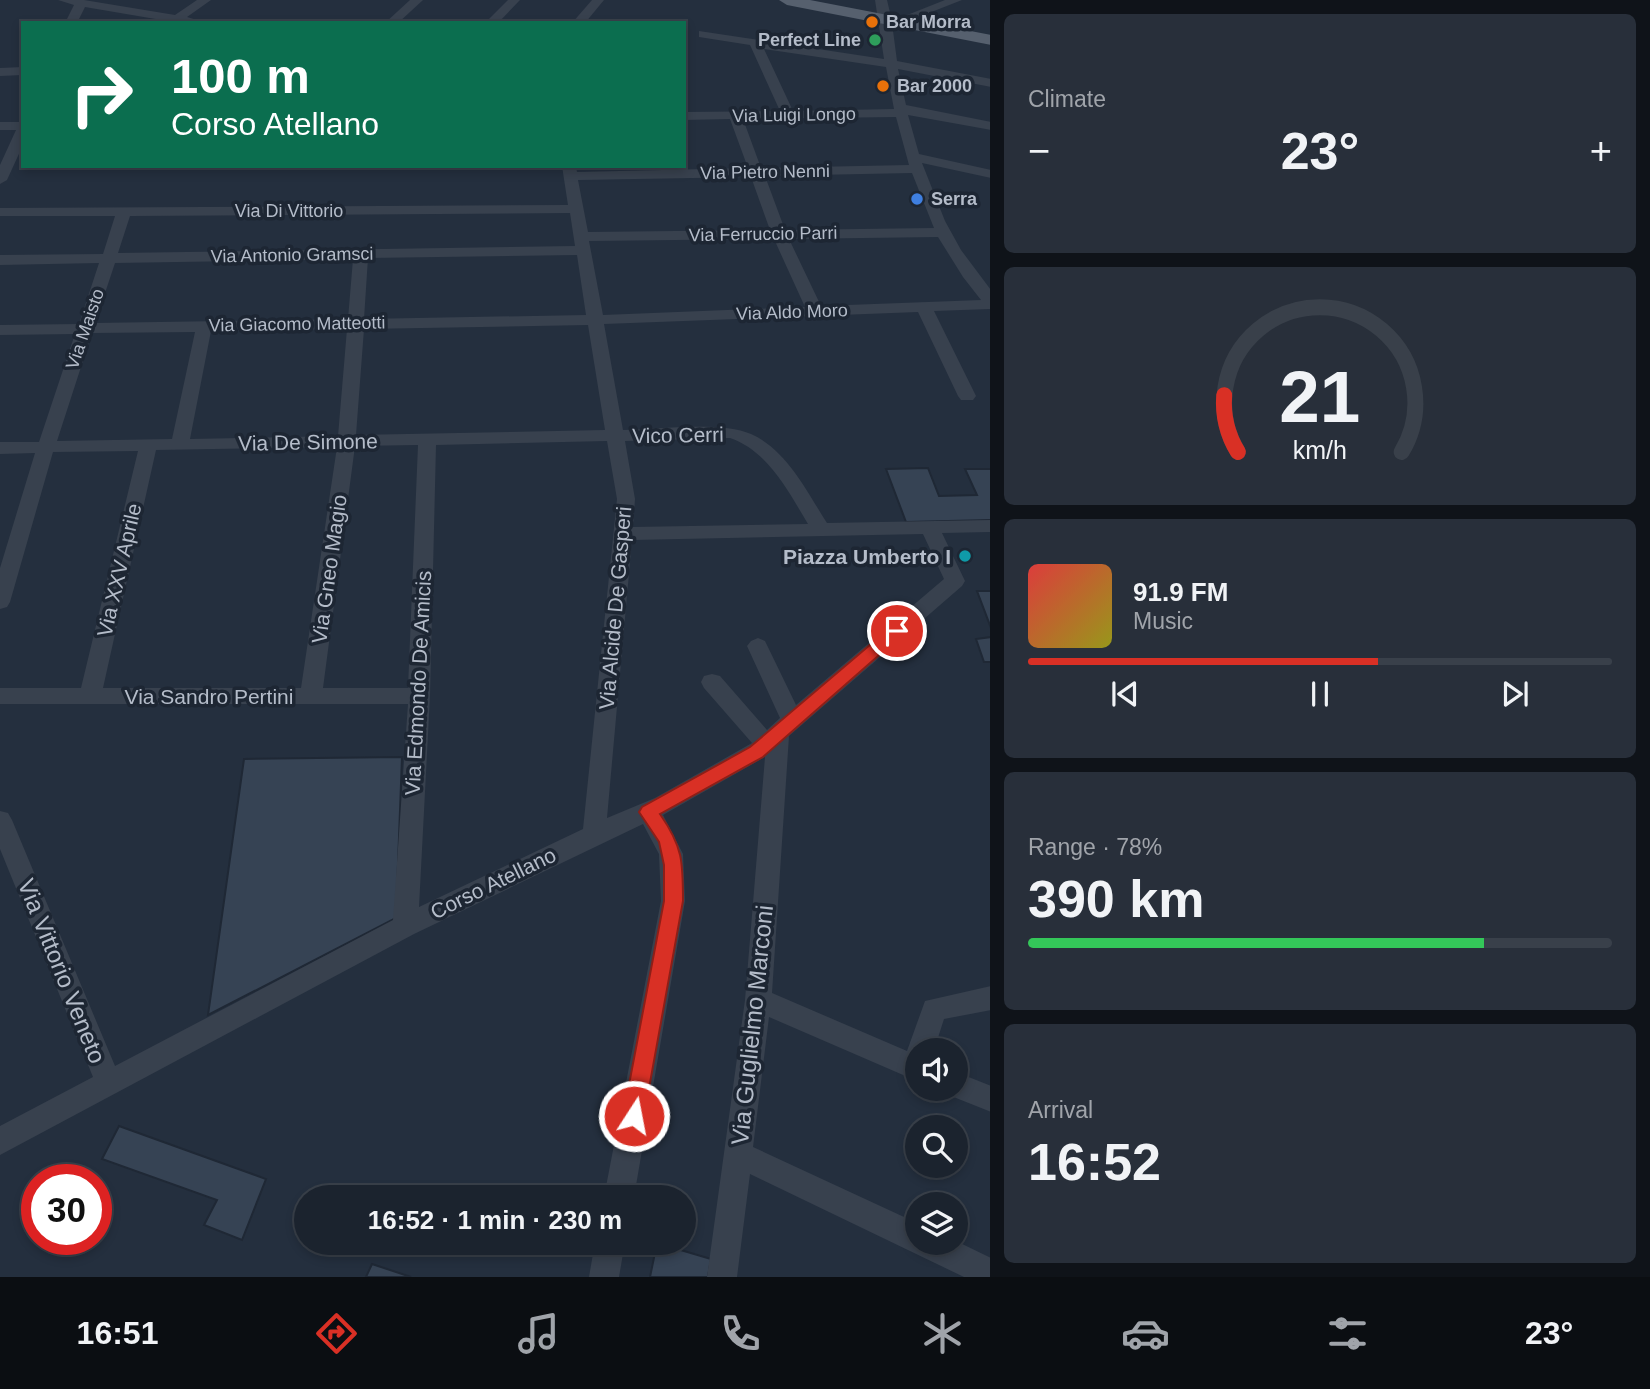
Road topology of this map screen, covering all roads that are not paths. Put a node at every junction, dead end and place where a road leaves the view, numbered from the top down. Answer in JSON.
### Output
{"nodes":[{"id":1,"x":64,"y":0,"type":"edge"},
{"id":2,"x":205,"y":0,"type":"edge"},
{"id":3,"x":416,"y":0,"type":"edge"},
{"id":4,"x":514,"y":0,"type":"edge"},
{"id":5,"x":598,"y":0,"type":"edge"},
{"id":6,"x":787,"y":0,"type":"edge"},
{"id":7,"x":881,"y":0,"type":"edge"},
{"id":8,"x":956,"y":0,"type":"edge"},
{"id":9,"x":80,"y":3,"type":"junction"},
{"id":10,"x":101,"y":3,"type":"edge"},
{"id":11,"x":177,"y":19,"type":"junction"},
{"id":12,"x":72,"y":21,"type":"edge"},
{"id":13,"x":189,"y":21,"type":"edge"},
{"id":14,"x":392,"y":21,"type":"edge"},
{"id":15,"x":493,"y":21,"type":"edge"},
{"id":16,"x":580,"y":21,"type":"edge"},
{"id":17,"x":892,"y":21,"type":"junction"},
{"id":18,"x":703,"y":34,"type":"dead end"},
{"id":19,"x":990,"y":40,"type":"edge"},
{"id":20,"x":755,"y":41,"type":"junction"},
{"id":21,"x":891,"y":64,"type":"junction"},
{"id":22,"x":21,"y":71,"type":"edge"},
{"id":23,"x":0,"y":72,"type":"edge"},
{"id":24,"x":990,"y":83,"type":"edge"},
{"id":25,"x":903,"y":110,"type":"junction"},
{"id":26,"x":789,"y":115,"type":"junction"},
{"id":27,"x":686,"y":116,"type":"edge"},
{"id":28,"x":736,"y":116,"type":"junction"},
{"id":29,"x":0,"y":126,"type":"edge"},
{"id":30,"x":990,"y":126,"type":"edge"},
{"id":31,"x":21,"y":128,"type":"edge"},
{"id":32,"x":21,"y":133,"type":"edge"},
{"id":33,"x":915,"y":163,"type":"junction"},
{"id":34,"x":570,"y":171,"type":"edge"},
{"id":35,"x":755,"y":172,"type":"junction"},
{"id":36,"x":990,"y":174,"type":"edge"},
{"id":37,"x":0,"y":180,"type":"edge"},
{"id":38,"x":578,"y":209,"type":"junction"},
{"id":39,"x":0,"y":212,"type":"edge"},
{"id":40,"x":124,"y":212,"type":"junction"},
{"id":41,"x":944,"y":232,"type":"junction"},
{"id":42,"x":779,"y":234,"type":"junction"},
{"id":43,"x":584,"y":244,"type":"junction"},
{"id":44,"x":361,"y":254,"type":"junction"},
{"id":45,"x":109,"y":258,"type":"junction"},
{"id":46,"x":0,"y":260,"type":"edge"},
{"id":47,"x":990,"y":303,"type":"edge"},
{"id":48,"x":924,"y":307,"type":"junction"},
{"id":49,"x":815,"y":310,"type":"junction"},
{"id":50,"x":594,"y":320,"type":"junction"},
{"id":51,"x":356,"y":323,"type":"junction"},
{"id":52,"x":204,"y":326,"type":"junction"},
{"id":53,"x":85,"y":328,"type":"junction"},
{"id":54,"x":0,"y":330,"type":"edge"},
{"id":55,"x":967,"y":396,"type":"dead end"},
{"id":56,"x":615,"y":436,"type":"junction"},
{"id":57,"x":427,"y":440,"type":"junction"},
{"id":58,"x":347,"y":441,"type":"junction"},
{"id":59,"x":180,"y":444,"type":"junction"},
{"id":60,"x":148,"y":445,"type":"junction"},
{"id":61,"x":46,"y":447,"type":"junction"},
{"id":62,"x":0,"y":448,"type":"edge"},
{"id":63,"x":990,"y":526,"type":"edge"},
{"id":64,"x":930,"y":528,"type":"junction"},
{"id":65,"x":821,"y":529,"type":"junction"},
{"id":66,"x":623,"y":534,"type":"junction"},
{"id":67,"x":0,"y":602,"type":"edge"},
{"id":68,"x":758,"y":646,"type":"dead end"},
{"id":69,"x":712,"y":682,"type":"dead end"},
{"id":70,"x":0,"y":696,"type":"edge"},
{"id":71,"x":90,"y":696,"type":"junction"},
{"id":72,"x":311,"y":696,"type":"junction"},
{"id":73,"x":419,"y":696,"type":"junction"},
{"id":74,"x":778,"y":732,"type":"junction"},
{"id":75,"x":730,"y":767,"type":"junction"},
{"id":76,"x":775,"y":771,"type":"junction"},
{"id":77,"x":648,"y":812,"type":"junction"},
{"id":78,"x":0,"y":820,"type":"edge"},
{"id":79,"x":594,"y":834,"type":"junction"},
{"id":80,"x":405,"y":926,"type":"junction"},
{"id":81,"x":990,"y":998,"type":"edge"},
{"id":82,"x":758,"y":1000,"type":"junction"},
{"id":83,"x":925,"y":1038,"type":"edge"},
{"id":84,"x":905,"y":1057,"type":"edge"},
{"id":85,"x":109,"y":1084,"type":"junction"},
{"id":86,"x":968,"y":1090,"type":"edge"},
{"id":87,"x":990,"y":1100,"type":"edge"},
{"id":88,"x":0,"y":1141,"type":"edge"},
{"id":89,"x":738,"y":1154,"type":"junction"},
{"id":90,"x":621,"y":1185,"type":"edge"},
{"id":91,"x":905,"y":1233,"type":"edge"},
{"id":92,"x":608,"y":1255,"type":"edge"},
{"id":93,"x":951,"y":1255,"type":"edge"},
{"id":94,"x":990,"y":1274,"type":"edge"},
{"id":95,"x":604,"y":1277,"type":"edge"},
{"id":96,"x":722,"y":1277,"type":"edge"}],
"edges":[{"from":1,"to":9,"type":"street"},
{"from":2,"to":11,"type":"street"},
{"from":3,"to":14,"type":"street"},
{"from":4,"to":15,"type":"street"},
{"from":5,"to":16,"type":"street"},
{"from":6,"to":17,"type":"main road"},
{"from":7,"to":17,"type":"street"},
{"from":8,"to":17,"type":"street"},
{"from":9,"to":10,"type":"street"},
{"from":9,"to":12,"type":"street"},
{"from":10,"to":11,"type":"street"},
{"from":11,"to":13,"type":"street"},
{"from":17,"to":19,"type":"main road"},
{"from":17,"to":21,"type":"street"},
{"from":18,"to":20,"type":"street"},
{"from":20,"to":21,"type":"street"},
{"from":20,"to":26,"type":"street"},
{"from":21,"to":24,"type":"street"},
{"from":21,"to":25,"type":"street"},
{"from":22,"to":23,"type":"street"},
{"from":25,"to":26,"type":"street","name":"Via Luigi Longo"},
{"from":25,"to":30,"type":"street","name":"Via Luigi Longo"},
{"from":25,"to":33,"type":"street"},
{"from":26,"to":28,"type":"street","name":"Via Luigi Longo"},
{"from":27,"to":28,"type":"street","name":"Via Luigi Longo"},
{"from":28,"to":35,"type":"street"},
{"from":29,"to":31,"type":"street"},
{"from":32,"to":37,"type":"street"},
{"from":33,"to":35,"type":"street","name":"Via Pietro Nenni"},
{"from":33,"to":36,"type":"street","name":"Via Pietro Nenni"},
{"from":33,"to":41,"type":"street"},
{"from":34,"to":35,"type":"street","name":"Via Pietro Nenni"},
{"from":34,"to":38,"type":"street","name":"Via Alcide De Gasperi"},
{"from":35,"to":42,"type":"street"},
{"from":38,"to":40,"type":"street","name":"Via Di Vittorio"},
{"from":38,"to":43,"type":"street","name":"Via Alcide De Gasperi"},
{"from":39,"to":40,"type":"street","name":"Via Di Vittorio"},
{"from":40,"to":45,"type":"street","name":"Via Maisto"},
{"from":41,"to":42,"type":"street","name":"Via Ferruccio Parri"},
{"from":41,"to":47,"type":"street"},
{"from":42,"to":43,"type":"street","name":"Via Ferruccio Parri"},
{"from":42,"to":49,"type":"street"},
{"from":43,"to":44,"type":"street","name":"Via Antonio Gramsci"},
{"from":43,"to":50,"type":"street","name":"Via Alcide De Gasperi"},
{"from":44,"to":45,"type":"street","name":"Via Antonio Gramsci"},
{"from":44,"to":51,"type":"street","name":"Via Gneo Magio"},
{"from":45,"to":46,"type":"street","name":"Via Antonio Gramsci"},
{"from":45,"to":53,"type":"street","name":"Via Maisto"},
{"from":47,"to":48,"type":"street","name":"Via Aldo Moro"},
{"from":48,"to":49,"type":"street","name":"Via Aldo Moro"},
{"from":48,"to":55,"type":"street"},
{"from":49,"to":50,"type":"street","name":"Via Aldo Moro"},
{"from":50,"to":51,"type":"street","name":"Via Giacomo Matteotti"},
{"from":50,"to":56,"type":"street","name":"Via Alcide De Gasperi"},
{"from":51,"to":52,"type":"street","name":"Via Giacomo Matteotti"},
{"from":51,"to":58,"type":"street","name":"Via Gneo Magio"},
{"from":52,"to":53,"type":"street","name":"Via Giacomo Matteotti"},
{"from":52,"to":59,"type":"street"},
{"from":53,"to":54,"type":"street","name":"Via Giacomo Matteotti"},
{"from":53,"to":61,"type":"street","name":"Via Maisto"},
{"from":56,"to":57,"type":"street","name":"Via De Simone"},
{"from":56,"to":65,"type":"street","name":"Vico Cerri"},
{"from":56,"to":66,"type":"street","name":"Via Alcide De Gasperi"},
{"from":57,"to":58,"type":"street","name":"Via De Simone"},
{"from":57,"to":73,"type":"street","name":"Via Edmondo De Amicis"},
{"from":58,"to":59,"type":"street","name":"Via De Simone"},
{"from":58,"to":72,"type":"street","name":"Via Gneo Magio"},
{"from":59,"to":60,"type":"street","name":"Via De Simone"},
{"from":60,"to":61,"type":"street","name":"Via De Simone"},
{"from":60,"to":71,"type":"street","name":"Via XXV Aprile"},
{"from":61,"to":62,"type":"street","name":"Via De Simone"},
{"from":61,"to":67,"type":"street"},
{"from":63,"to":64,"type":"street"},
{"from":64,"to":65,"type":"street"},
{"from":64,"to":74,"type":"street","name":"Corso Atellano"},
{"from":65,"to":66,"type":"street"},
{"from":66,"to":79,"type":"street","name":"Via Alcide De Gasperi"},
{"from":68,"to":74,"type":"street"},
{"from":69,"to":74,"type":"street"},
{"from":70,"to":71,"type":"street","name":"Via Sandro Pertini"},
{"from":71,"to":72,"type":"street","name":"Via Sandro Pertini"},
{"from":72,"to":73,"type":"street","name":"Via Sandro Pertini"},
{"from":73,"to":80,"type":"street","name":"Via Edmondo De Amicis"},
{"from":74,"to":75,"type":"street","name":"Corso Atellano"},
{"from":74,"to":76,"type":"street","name":"Via Guglielmo Marconi"},
{"from":75,"to":76,"type":"street"},
{"from":75,"to":77,"type":"street","name":"Corso Atellano"},
{"from":76,"to":82,"type":"street","name":"Via Guglielmo Marconi"},
{"from":77,"to":79,"type":"street","name":"Corso Atellano"},
{"from":77,"to":90,"type":"street"},
{"from":78,"to":85,"type":"street","name":"Via Vittorio Veneto"},
{"from":79,"to":80,"type":"street","name":"Corso Atellano"},
{"from":80,"to":85,"type":"street","name":"Corso Atellano"},
{"from":81,"to":83,"type":"street"},
{"from":82,"to":84,"type":"street"},
{"from":82,"to":89,"type":"street","name":"Via Guglielmo Marconi"},
{"from":85,"to":88,"type":"street","name":"Corso Atellano"},
{"from":86,"to":87,"type":"street"},
{"from":89,"to":91,"type":"street"},
{"from":89,"to":96,"type":"street","name":"Via Guglielmo Marconi"},
{"from":92,"to":95,"type":"street"},
{"from":93,"to":94,"type":"street"}]}
